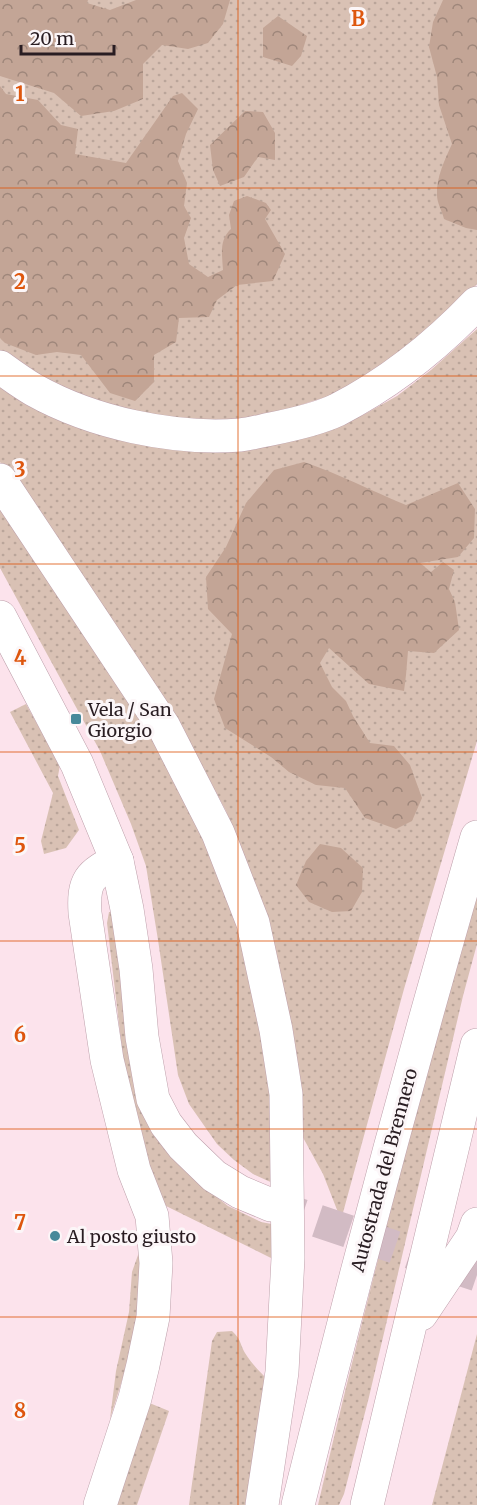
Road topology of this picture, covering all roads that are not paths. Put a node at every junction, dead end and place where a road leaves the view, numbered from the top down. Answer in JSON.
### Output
{"nodes":[{"id":1,"x":477,"y":303,"type":"edge"},
{"id":2,"x":0,"y":367,"type":"edge"},
{"id":3,"x":0,"y":480,"type":"edge"},
{"id":4,"x":0,"y":617,"type":"edge"},
{"id":5,"x":477,"y":837,"type":"edge"},
{"id":6,"x":117,"y":861,"type":"junction"},
{"id":7,"x":477,"y":1045,"type":"edge"},
{"id":8,"x":271,"y":1205,"type":"tunnel mouth"},
{"id":9,"x":477,"y":1224,"type":"edge"},
{"id":10,"x":408,"y":1333,"type":"junction"},
{"id":11,"x":100,"y":1505,"type":"edge"},
{"id":12,"x":262,"y":1505,"type":"edge"},
{"id":13,"x":298,"y":1505,"type":"edge"},
{"id":14,"x":368,"y":1505,"type":"edge"}],
"edges":[{"from":1,"to":2,"type":"main road"},
{"from":3,"to":12,"type":"main road"},
{"from":4,"to":6,"type":"main road"},
{"from":5,"to":13,"type":"main road","name":"Autostrada del Brennero"},
{"from":6,"to":8,"type":"main road"},
{"from":6,"to":11,"type":"main road"},
{"from":7,"to":10,"type":"main road"},
{"from":9,"to":10,"type":"main road"},
{"from":10,"to":14,"type":"main road"}]}
